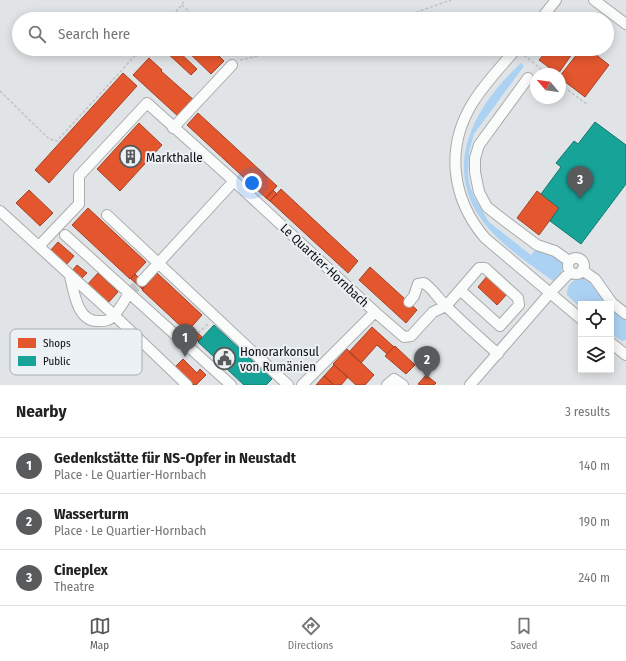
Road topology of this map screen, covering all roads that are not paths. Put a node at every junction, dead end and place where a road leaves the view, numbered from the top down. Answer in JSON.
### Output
{"nodes":[{"id":1,"x":556,"y":0,"type":"edge"},
{"id":2,"x":594,"y":0,"type":"edge"},
{"id":3,"x":547,"y":12,"type":"edge"},
{"id":4,"x":610,"y":12,"type":"edge"},
{"id":5,"x":614,"y":15,"type":"edge"},
{"id":6,"x":626,"y":24,"type":"edge"},
{"id":7,"x":510,"y":56,"type":"edge"},
{"id":8,"x":236,"y":63,"type":"road end"},
{"id":9,"x":528,"y":78,"type":"dead end"},
{"id":10,"x":173,"y":128,"type":"junction"},
{"id":11,"x":234,"y":181,"type":"junction"},
{"id":12,"x":0,"y":211,"type":"edge"},
{"id":13,"x":107,"y":215,"type":"dead end"},
{"id":14,"x":65,"y":235,"type":"dead end"},
{"id":15,"x":39,"y":246,"type":"junction"},
{"id":16,"x":569,"y":261,"type":"junction"},
{"id":17,"x":158,"y":263,"type":"junction"},
{"id":18,"x":582,"y":270,"type":"junction"},
{"id":19,"x":570,"y":272,"type":"junction"},
{"id":20,"x":70,"y":276,"type":"junction"},
{"id":21,"x":142,"y":281,"type":"tunnel mouth"},
{"id":22,"x":460,"y":290,"type":"junction"},
{"id":23,"x":550,"y":292,"type":"junction"},
{"id":24,"x":129,"y":293,"type":"junction"},
{"id":25,"x":409,"y":302,"type":"dead end"},
{"id":26,"x":446,"y":306,"type":"junction"},
{"id":27,"x":375,"y":312,"type":"junction"},
{"id":28,"x":626,"y":314,"type":"edge"},
{"id":29,"x":114,"y":315,"type":"junction"},
{"id":30,"x":578,"y":316,"type":"edge"},
{"id":31,"x":129,"y":329,"type":"edge"},
{"id":32,"x":142,"y":342,"type":"edge"},
{"id":33,"x":614,"y":345,"type":"edge"},
{"id":34,"x":498,"y":354,"type":"junction"},
{"id":35,"x":626,"y":355,"type":"edge"},
{"id":36,"x":187,"y":385,"type":"edge"},
{"id":37,"x":231,"y":385,"type":"edge"},
{"id":38,"x":288,"y":385,"type":"edge"},
{"id":39,"x":302,"y":385,"type":"edge"},
{"id":40,"x":386,"y":385,"type":"edge"},
{"id":41,"x":402,"y":385,"type":"edge"},
{"id":42,"x":470,"y":385,"type":"edge"}],
"edges":[{"from":1,"to":3,"type":"street"},
{"from":2,"to":4,"type":"street"},
{"from":5,"to":6,"type":"street"},
{"from":7,"to":23,"type":"street"},
{"from":8,"to":10,"type":"street"},
{"from":9,"to":16,"type":"street"},
{"from":10,"to":11,"type":"street","name":"Le Quartier-Hornbach"},
{"from":10,"to":15,"type":"street","name":"Le Quartier-Hornbach"},
{"from":11,"to":17,"type":"street"},
{"from":11,"to":27,"type":"street","name":"Le Quartier-Hornbach"},
{"from":12,"to":15,"type":"street"},
{"from":13,"to":17,"type":"street"},
{"from":14,"to":24,"type":"street"},
{"from":15,"to":20,"type":"street"},
{"from":16,"to":18,"type":"street"},
{"from":16,"to":19,"type":"street"},
{"from":17,"to":21,"type":"street"},
{"from":17,"to":38,"type":"street"},
{"from":18,"to":19,"type":"street"},
{"from":18,"to":28,"type":"street"},
{"from":19,"to":23,"type":"street"},
{"from":20,"to":29,"type":"street"},
{"from":20,"to":29,"type":"street"},
{"from":22,"to":22,"type":"street"},
{"from":22,"to":26,"type":"street"},
{"from":23,"to":30,"type":"street"},
{"from":23,"to":34,"type":"street"},
{"from":24,"to":29,"type":"street"},
{"from":24,"to":37,"type":"street"},
{"from":25,"to":26,"type":"street"},
{"from":26,"to":27,"type":"street"},
{"from":26,"to":34,"type":"street"},
{"from":27,"to":39,"type":"street","name":"Le Quartier-Hornbach"},
{"from":29,"to":31,"type":"street"},
{"from":32,"to":36,"type":"street"},
{"from":33,"to":35,"type":"street"},
{"from":34,"to":42,"type":"street"},
{"from":40,"to":41,"type":"street"}]}
